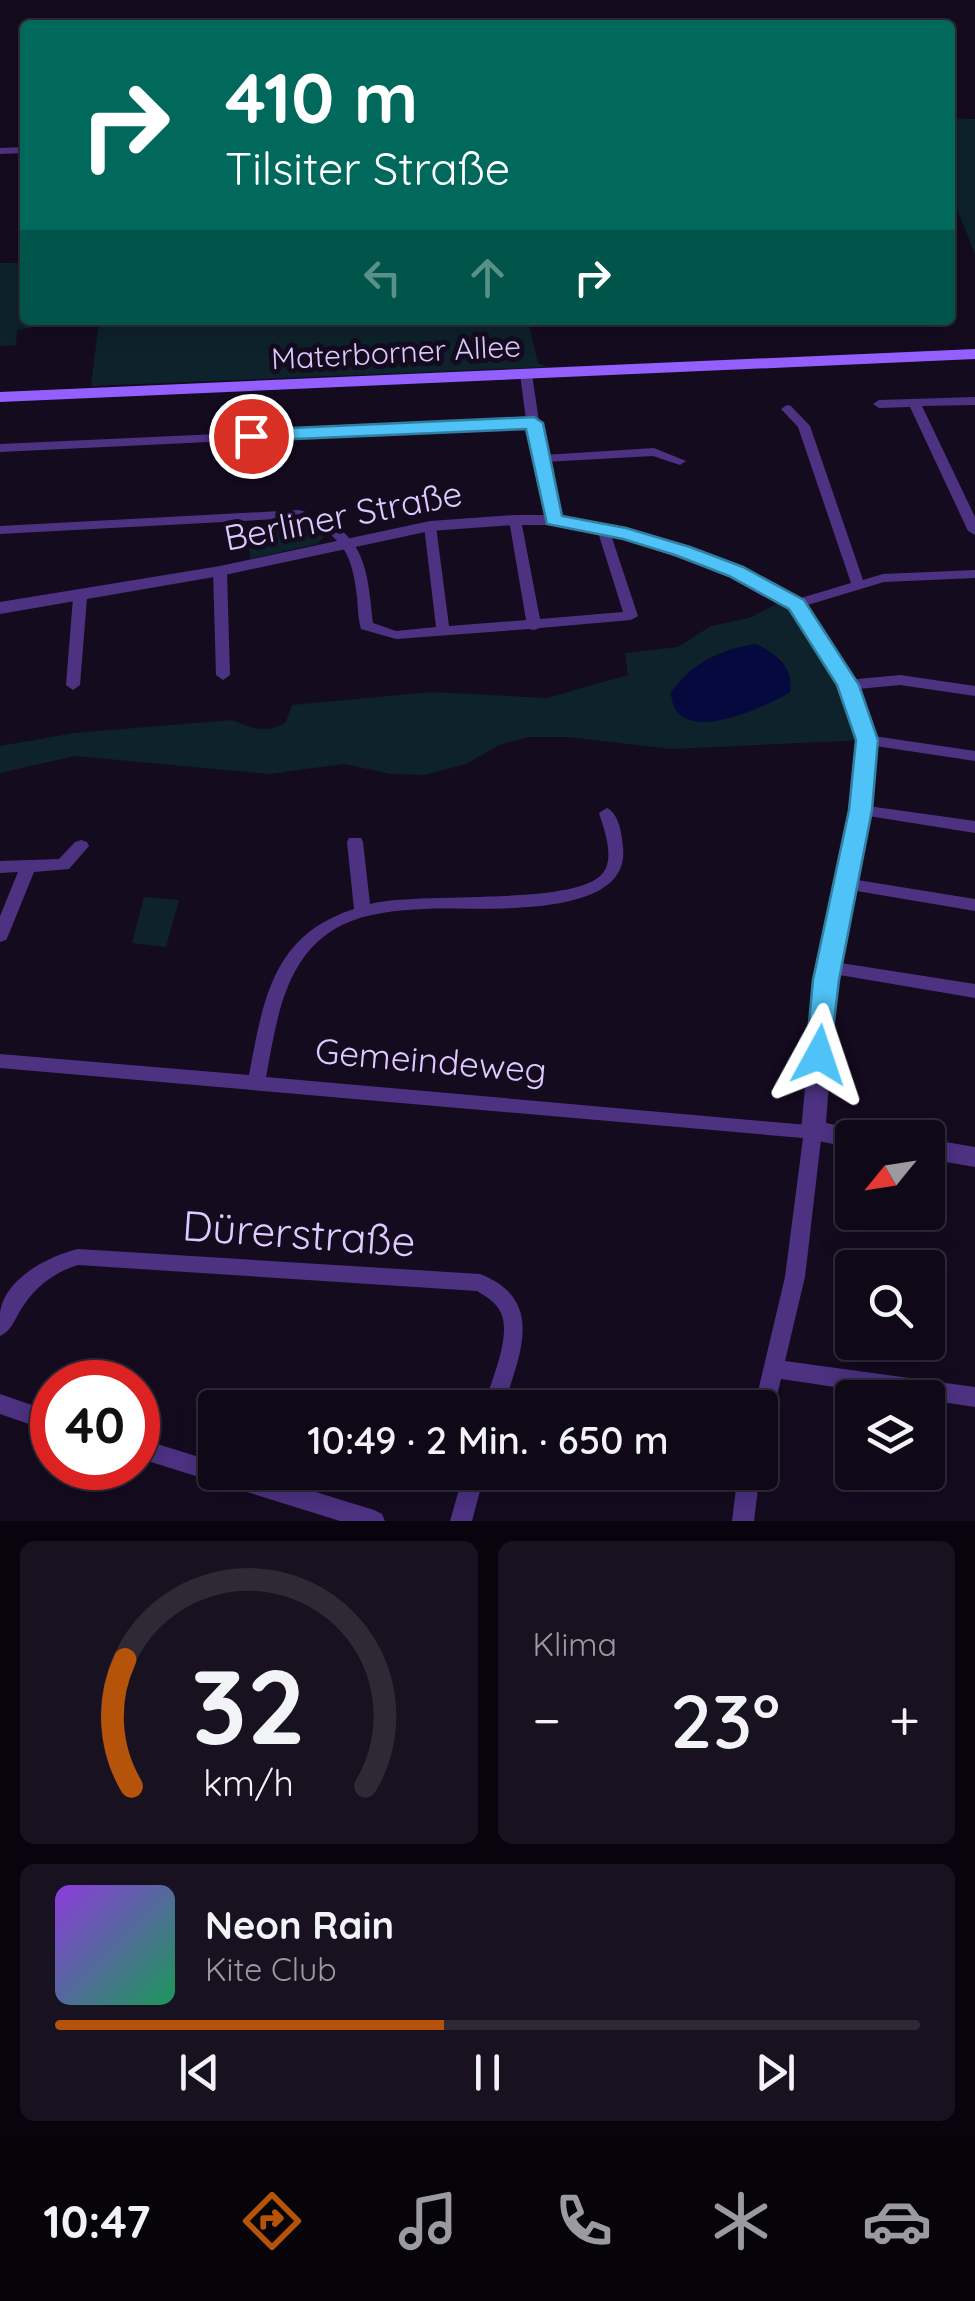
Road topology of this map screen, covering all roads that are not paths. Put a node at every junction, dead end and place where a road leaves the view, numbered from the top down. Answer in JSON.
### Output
{"nodes":[{"id":1,"x":975,"y":354,"type":"edge"},
{"id":2,"x":526,"y":374,"type":"junction"},
{"id":3,"x":0,"y":397,"type":"edge"},
{"id":4,"x":975,"y":401,"type":"edge"},
{"id":5,"x":914,"y":403,"type":"junction"},
{"id":6,"x":879,"y":404,"type":"dead end"},
{"id":7,"x":787,"y":410,"type":"dead end"},
{"id":8,"x":534,"y":423,"type":"junction"},
{"id":9,"x":0,"y":448,"type":"edge"},
{"id":10,"x":538,"y":458,"type":"junction"},
{"id":11,"x":680,"y":462,"type":"dead end"},
{"id":12,"x":515,"y":520,"type":"junction"},
{"id":13,"x":554,"y":520,"type":"junction"},
{"id":14,"x":430,"y":526,"type":"junction"},
{"id":15,"x":603,"y":529,"type":"junction"},
{"id":16,"x":0,"y":530,"type":"edge"},
{"id":17,"x":975,"y":530,"type":"edge"},
{"id":18,"x":351,"y":542,"type":"junction"},
{"id":19,"x":220,"y":571,"type":"junction"},
{"id":20,"x":975,"y":574,"type":"edge"},
{"id":21,"x":857,"y":583,"type":"junction"},
{"id":22,"x":80,"y":598,"type":"junction"},
{"id":23,"x":796,"y":604,"type":"junction"},
{"id":24,"x":0,"y":608,"type":"edge"},
{"id":25,"x":534,"y":626,"type":"junction"},
{"id":26,"x":443,"y":632,"type":"junction"},
{"id":27,"x":223,"y":675,"type":"dead end"},
{"id":28,"x":72,"y":685,"type":"dead end"},
{"id":29,"x":848,"y":685,"type":"junction"},
{"id":30,"x":975,"y":691,"type":"edge"},
{"id":31,"x":867,"y":740,"type":"junction"},
{"id":32,"x":975,"y":756,"type":"edge"},
{"id":33,"x":860,"y":810,"type":"junction"},
{"id":34,"x":607,"y":813,"type":"dead end"},
{"id":35,"x":975,"y":827,"type":"edge"},
{"id":36,"x":355,"y":842,"type":"dead end"},
{"id":37,"x":81,"y":846,"type":"dead end"},
{"id":38,"x":0,"y":867,"type":"edge"},
{"id":39,"x":28,"y":868,"type":"junction"},
{"id":40,"x":846,"y":884,"type":"junction"},
{"id":41,"x":975,"y":905,"type":"edge"},
{"id":42,"x":362,"y":910,"type":"junction"},
{"id":43,"x":0,"y":936,"type":"edge"},
{"id":44,"x":828,"y":967,"type":"junction"},
{"id":45,"x":975,"y":991,"type":"edge"},
{"id":46,"x":0,"y":1061,"type":"edge"},
{"id":47,"x":256,"y":1079,"type":"junction"},
{"id":48,"x":813,"y":1131,"type":"junction"},
{"id":49,"x":835,"y":1135,"type":"edge"},
{"id":50,"x":945,"y":1152,"type":"edge"},
{"id":51,"x":975,"y":1156,"type":"edge"},
{"id":52,"x":0,"y":1327,"type":"edge"},
{"id":53,"x":773,"y":1369,"type":"junction"},
{"id":54,"x":498,"y":1390,"type":"edge"},
{"id":55,"x":768,"y":1390,"type":"edge"},
{"id":56,"x":975,"y":1397,"type":"edge"},
{"id":57,"x":0,"y":1404,"type":"edge"},
{"id":58,"x":30,"y":1414,"type":"edge"},
{"id":59,"x":160,"y":1455,"type":"edge"},
{"id":60,"x":198,"y":1467,"type":"edge"},
{"id":61,"x":273,"y":1490,"type":"edge"},
{"id":62,"x":470,"y":1490,"type":"edge"},
{"id":63,"x":747,"y":1490,"type":"edge"},
{"id":64,"x":374,"y":1521,"type":"edge"},
{"id":65,"x":462,"y":1521,"type":"edge"},
{"id":66,"x":743,"y":1521,"type":"edge"}],
"edges":[{"from":1,"to":2,"type":"main road","name":"Materborner Allee"},
{"from":2,"to":3,"type":"main road","name":"Materborner Allee"},
{"from":2,"to":8,"type":"street"},
{"from":4,"to":5,"type":"street"},
{"from":5,"to":6,"type":"street"},
{"from":5,"to":17,"type":"street"},
{"from":7,"to":21,"type":"street"},
{"from":8,"to":9,"type":"street"},
{"from":8,"to":10,"type":"street"},
{"from":10,"to":11,"type":"street"},
{"from":10,"to":13,"type":"street"},
{"from":12,"to":13,"type":"street","name":"Berliner Straße"},
{"from":12,"to":14,"type":"street","name":"Berliner Straße"},
{"from":12,"to":25,"type":"street"},
{"from":13,"to":15,"type":"street","name":"Berliner Straße"},
{"from":14,"to":18,"type":"street","name":"Berliner Straße"},
{"from":14,"to":26,"type":"street"},
{"from":15,"to":23,"type":"street","name":"Berliner Straße"},
{"from":15,"to":25,"type":"street"},
{"from":16,"to":18,"type":"street"},
{"from":18,"to":19,"type":"street","name":"Berliner Straße"},
{"from":18,"to":26,"type":"street"},
{"from":19,"to":22,"type":"street","name":"Berliner Straße"},
{"from":19,"to":27,"type":"street"},
{"from":20,"to":21,"type":"street"},
{"from":21,"to":23,"type":"street"},
{"from":22,"to":24,"type":"street","name":"Berliner Straße"},
{"from":22,"to":28,"type":"street"},
{"from":23,"to":29,"type":"street","name":"Berliner Straße"},
{"from":25,"to":26,"type":"street"},
{"from":29,"to":30,"type":"street"},
{"from":29,"to":31,"type":"street","name":"Berliner Straße"},
{"from":31,"to":32,"type":"street"},
{"from":31,"to":33,"type":"street","name":"Berliner Straße"},
{"from":33,"to":35,"type":"street"},
{"from":33,"to":40,"type":"street","name":"Berliner Straße"},
{"from":34,"to":42,"type":"street"},
{"from":36,"to":42,"type":"street"},
{"from":37,"to":39,"type":"street"},
{"from":38,"to":39,"type":"street"},
{"from":39,"to":43,"type":"street"},
{"from":40,"to":41,"type":"street"},
{"from":40,"to":44,"type":"street","name":"Berliner Straße"},
{"from":42,"to":47,"type":"street"},
{"from":44,"to":45,"type":"street"},
{"from":44,"to":48,"type":"street","name":"Berliner Straße"},
{"from":46,"to":47,"type":"street","name":"Gemeindeweg"},
{"from":47,"to":48,"type":"street","name":"Gemeindeweg"},
{"from":48,"to":49,"type":"street","name":"Gemeindeweg"},
{"from":48,"to":53,"type":"street"},
{"from":50,"to":51,"type":"street"},
{"from":52,"to":54,"type":"street","name":"Dürerstraße"},
{"from":53,"to":55,"type":"street"},
{"from":53,"to":56,"type":"street"},
{"from":57,"to":58,"type":"street"},
{"from":59,"to":60,"type":"street"},
{"from":61,"to":64,"type":"street"},
{"from":62,"to":65,"type":"street"},
{"from":63,"to":66,"type":"street"}]}
